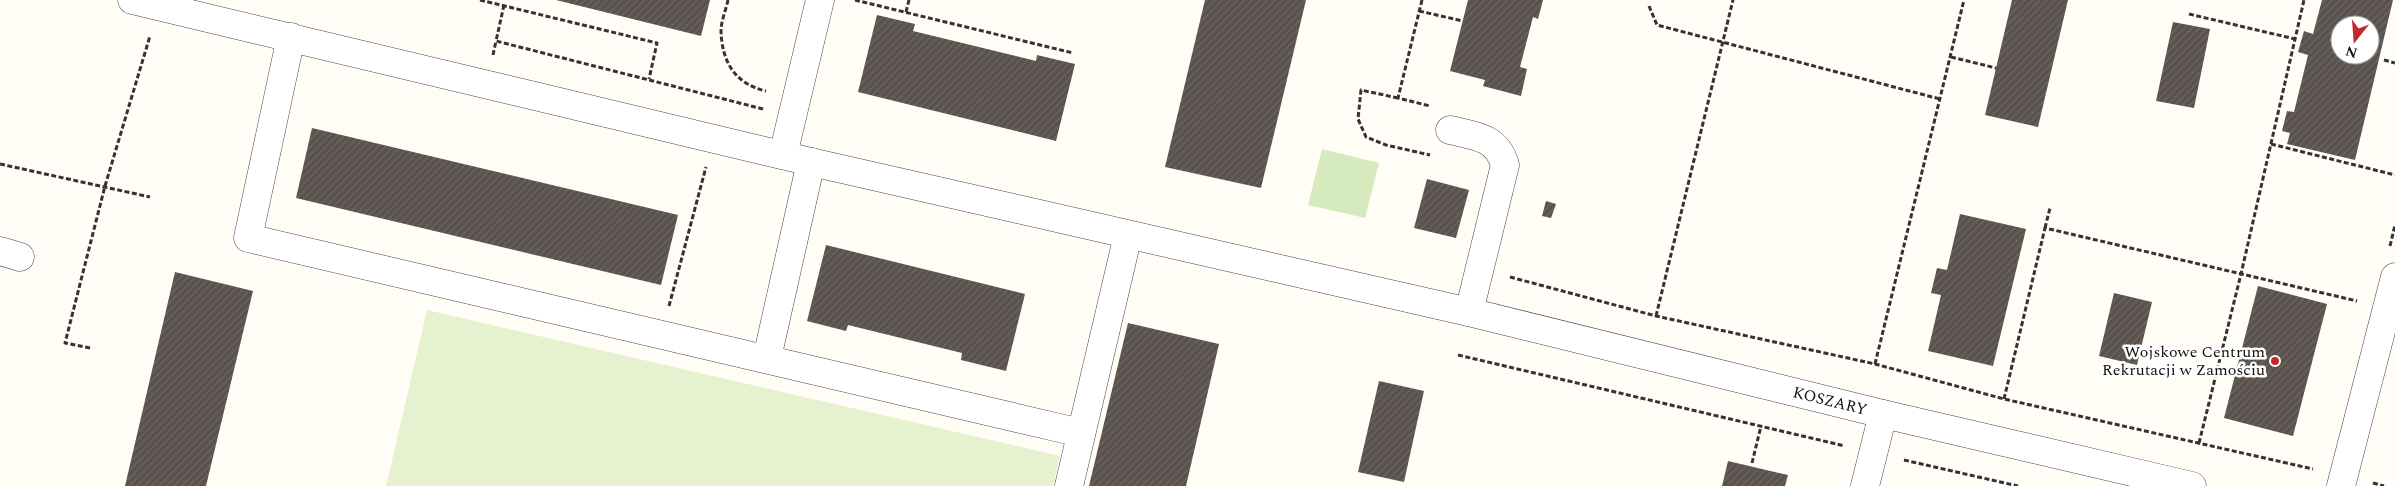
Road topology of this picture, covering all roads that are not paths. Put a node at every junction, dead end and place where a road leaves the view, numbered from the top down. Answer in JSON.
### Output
{"nodes":[{"id":1,"x":132,"y":0,"type":"edge"},
{"id":2,"x":820,"y":0,"type":"edge"},
{"id":3,"x":216,"y":9,"type":"edge"},
{"id":4,"x":290,"y":37,"type":"junction"},
{"id":5,"x":1450,"y":130,"type":"dead end"},
{"id":6,"x":783,"y":155,"type":"junction"},
{"id":7,"x":811,"y":162,"type":"junction"},
{"id":8,"x":1128,"y":235,"type":"junction"},
{"id":9,"x":2395,"y":277,"type":"edge"},
{"id":10,"x":1469,"y":312,"type":"junction"},
{"id":11,"x":767,"y":358,"type":"junction"},
{"id":12,"x":1883,"y":414,"type":"junction"},
{"id":13,"x":1081,"y":433,"type":"junction"},
{"id":14,"x":2342,"y":481,"type":"edge"},
{"id":15,"x":1069,"y":486,"type":"edge"},
{"id":16,"x":1865,"y":486,"type":"edge"},
{"id":17,"x":2192,"y":486,"type":"edge"}],
"edges":[{"from":1,"to":3,"type":"street","name":"KOSZARY"},
{"from":2,"to":6,"type":"street"},
{"from":3,"to":4,"type":"street","name":"KOSZARY"},
{"from":4,"to":6,"type":"street","name":"KOSZARY"},
{"from":4,"to":11,"type":"street"},
{"from":5,"to":10,"type":"street"},
{"from":6,"to":7,"type":"street","name":"KOSZARY"},
{"from":7,"to":8,"type":"street","name":"KOSZARY"},
{"from":7,"to":11,"type":"street"},
{"from":8,"to":10,"type":"street","name":"KOSZARY"},
{"from":8,"to":13,"type":"street"},
{"from":9,"to":14,"type":"street"},
{"from":10,"to":12,"type":"street","name":"KOSZARY"},
{"from":11,"to":13,"type":"street"},
{"from":12,"to":16,"type":"street"},
{"from":12,"to":17,"type":"street","name":"KOSZARY"},
{"from":13,"to":15,"type":"street"}]}
